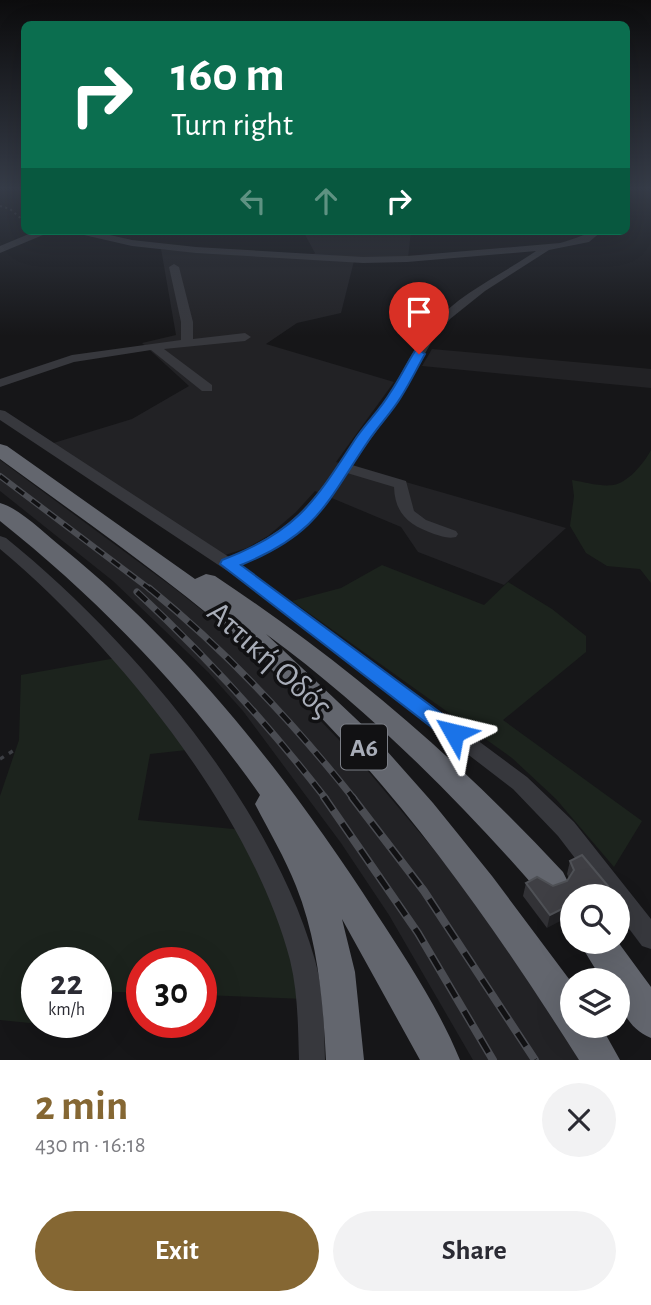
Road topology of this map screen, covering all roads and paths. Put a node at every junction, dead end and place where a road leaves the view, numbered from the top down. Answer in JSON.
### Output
{"nodes":[{"id":1,"x":29,"y":237,"type":"edge"},
{"id":2,"x":108,"y":237,"type":"edge"},
{"id":3,"x":589,"y":237,"type":"edge"},
{"id":4,"x":545,"y":248,"type":"junction"},
{"id":5,"x":0,"y":250,"type":"edge"},
{"id":6,"x":174,"y":267,"type":"dead end"},
{"id":7,"x":245,"y":337,"type":"dead end"},
{"id":8,"x":187,"y":341,"type":"junction"},
{"id":9,"x":153,"y":346,"type":"junction"},
{"id":10,"x":0,"y":383,"type":"edge"},
{"id":11,"x":207,"y":388,"type":"dead end"},
{"id":12,"x":0,"y":414,"type":"edge"},
{"id":13,"x":0,"y":450,"type":"edge"},
{"id":14,"x":346,"y":468,"type":"junction"},
{"id":15,"x":0,"y":510,"type":"edge"},
{"id":16,"x":107,"y":526,"type":"junction"},
{"id":17,"x":450,"y":534,"type":"dead end"},
{"id":18,"x":0,"y":541,"type":"edge"},
{"id":19,"x":228,"y":564,"type":"junction"},
{"id":20,"x":243,"y":748,"type":"junction"},
{"id":21,"x":16,"y":749,"type":"dead end"},
{"id":22,"x":0,"y":759,"type":"edge"},
{"id":23,"x":551,"y":882,"type":"edge"},
{"id":24,"x":651,"y":938,"type":"edge"},
{"id":25,"x":606,"y":954,"type":"edge"},
{"id":26,"x":560,"y":998,"type":"edge"},
{"id":27,"x":651,"y":1018,"type":"edge"},
{"id":28,"x":587,"y":1038,"type":"edge"},
{"id":29,"x":312,"y":1060,"type":"edge"},
{"id":30,"x":345,"y":1060,"type":"edge"},
{"id":31,"x":441,"y":1060,"type":"edge"},
{"id":32,"x":601,"y":1060,"type":"edge"}],
"edges":[{"from":1,"to":5,"type":"street"},
{"from":2,"to":4,"type":"street"},
{"from":3,"to":4,"type":"street"},
{"from":4,"to":14,"type":"street"},
{"from":6,"to":8,"type":"street"},
{"from":7,"to":8,"type":"street"},
{"from":8,"to":9,"type":"street"},
{"from":9,"to":10,"type":"street"},
{"from":9,"to":11,"type":"street"},
{"from":12,"to":19,"type":"street"},
{"from":13,"to":16,"type":"highway","name":"Αττική Οδός","number":"Α6"},
{"from":14,"to":17,"type":"street"},
{"from":14,"to":19,"type":"street"},
{"from":15,"to":20,"type":"highway"},
{"from":16,"to":23,"type":"highway"},
{"from":16,"to":26,"type":"highway","name":"Αττική Οδός","number":"Α6"},
{"from":18,"to":29,"type":"street"},
{"from":19,"to":24,"type":"street"},
{"from":20,"to":30,"type":"highway"},
{"from":20,"to":31,"type":"highway"},
{"from":21,"to":22,"type":"path"},
{"from":25,"to":27,"type":"highway"},
{"from":28,"to":32,"type":"highway"}]}
